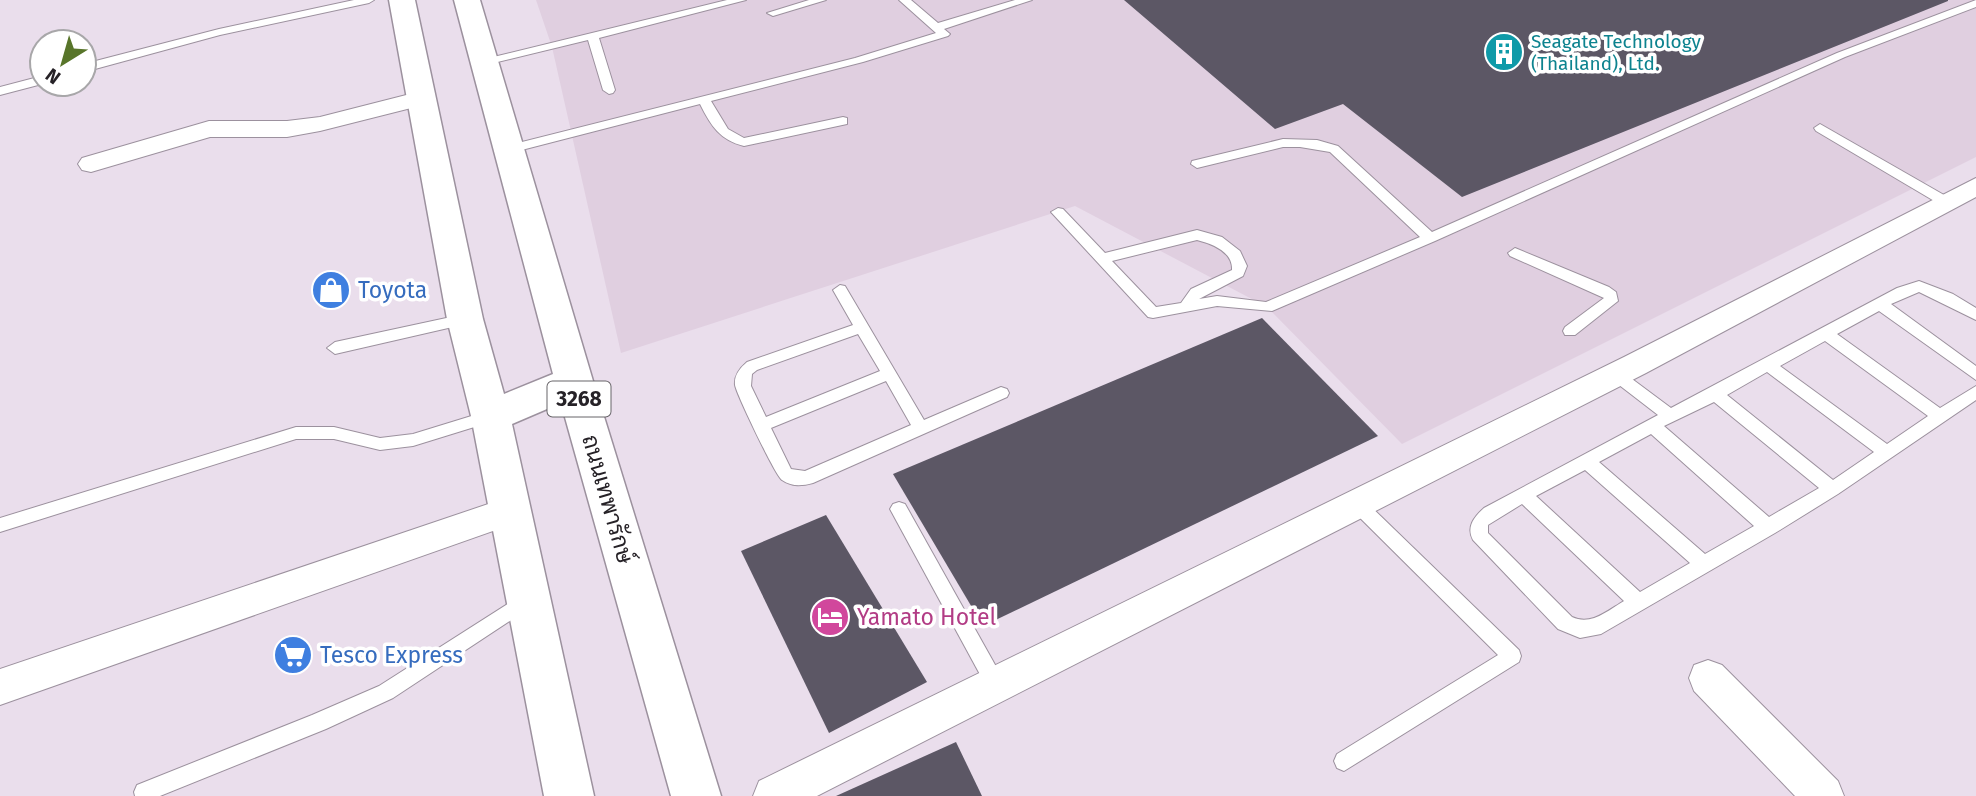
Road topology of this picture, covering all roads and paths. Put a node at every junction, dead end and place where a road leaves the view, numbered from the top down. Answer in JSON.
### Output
{"nodes":[{"id":1,"x":369,"y":0,"type":"edge"},
{"id":2,"x":402,"y":0,"type":"edge"},
{"id":3,"x":467,"y":0,"type":"edge"},
{"id":4,"x":821,"y":0,"type":"edge"},
{"id":5,"x":904,"y":0,"type":"edge"},
{"id":6,"x":1027,"y":0,"type":"edge"},
{"id":7,"x":736,"y":1,"type":"edge"},
{"id":8,"x":1976,"y":4,"type":"edge"},
{"id":9,"x":773,"y":13,"type":"dead end"},
{"id":10,"x":937,"y":27,"type":"junction"},
{"id":11,"x":593,"y":38,"type":"junction"},
{"id":12,"x":485,"y":62,"type":"junction"},
{"id":13,"x":98,"y":64,"type":"edge"},
{"id":14,"x":28,"y":84,"type":"edge"},
{"id":15,"x":609,"y":90,"type":"dead end"},
{"id":16,"x":0,"y":91,"type":"edge"},
{"id":17,"x":422,"y":97,"type":"junction"},
{"id":18,"x":704,"y":100,"type":"junction"},
{"id":19,"x":843,"y":121,"type":"dead end"},
{"id":20,"x":1820,"y":128,"type":"dead end"},
{"id":21,"x":510,"y":149,"type":"junction"},
{"id":22,"x":90,"y":164,"type":"dead end"},
{"id":23,"x":1197,"y":164,"type":"dead end"},
{"id":24,"x":1976,"y":186,"type":"edge"},
{"id":25,"x":1945,"y":202,"type":"junction"},
{"id":26,"x":1058,"y":212,"type":"dead end"},
{"id":27,"x":1430,"y":238,"type":"junction"},
{"id":28,"x":1515,"y":253,"type":"dead end"},
{"id":29,"x":1101,"y":259,"type":"junction"},
{"id":30,"x":840,"y":290,"type":"dead end"},
{"id":31,"x":1880,"y":304,"type":"junction"},
{"id":32,"x":1186,"y":306,"type":"junction"},
{"id":33,"x":1976,"y":315,"type":"edge"},
{"id":34,"x":465,"y":319,"type":"junction"},
{"id":35,"x":862,"y":327,"type":"junction"},
{"id":36,"x":1570,"y":331,"type":"dead end"},
{"id":37,"x":1826,"y":334,"type":"junction"},
{"id":38,"x":335,"y":348,"type":"dead end"},
{"id":39,"x":1767,"y":364,"type":"junction"},
{"id":40,"x":890,"y":373,"type":"junction"},
{"id":41,"x":1615,"y":374,"type":"junction"},
{"id":42,"x":1976,"y":374,"type":"edge"},
{"id":43,"x":574,"y":381,"type":"junction"},
{"id":44,"x":1976,"y":392,"type":"edge"},
{"id":45,"x":1001,"y":393,"type":"dead end"},
{"id":46,"x":1715,"y":394,"type":"junction"},
{"id":47,"x":491,"y":416,"type":"junction"},
{"id":48,"x":1670,"y":416,"type":"junction"},
{"id":49,"x":1939,"y":416,"type":"junction"},
{"id":50,"x":1652,"y":425,"type":"junction"},
{"id":51,"x":760,"y":426,"type":"junction"},
{"id":52,"x":921,"y":428,"type":"junction"},
{"id":53,"x":1886,"y":452,"type":"junction"},
{"id":54,"x":1586,"y":461,"type":"junction"},
{"id":55,"x":1832,"y":489,"type":"junction"},
{"id":56,"x":1523,"y":495,"type":"junction"},
{"id":57,"x":1357,"y":504,"type":"junction"},
{"id":58,"x":899,"y":509,"type":"dead end"},
{"id":59,"x":509,"y":511,"type":"junction"},
{"id":60,"x":0,"y":525,"type":"edge"},
{"id":61,"x":1769,"y":528,"type":"junction"},
{"id":62,"x":1705,"y":565,"type":"junction"},
{"id":63,"x":527,"y":600,"type":"junction"},
{"id":64,"x":1638,"y":602,"type":"junction"},
{"id":65,"x":1708,"y":678,"type":"dead end"},
{"id":66,"x":996,"y":685,"type":"junction"},
{"id":67,"x":0,"y":687,"type":"edge"},
{"id":68,"x":1344,"y":761,"type":"dead end"},
{"id":69,"x":144,"y":792,"type":"dead end"},
{"id":70,"x":569,"y":796,"type":"edge"},
{"id":71,"x":696,"y":796,"type":"edge"},
{"id":72,"x":774,"y":796,"type":"edge"},
{"id":73,"x":1823,"y":796,"type":"edge"}],
"edges":[{"from":1,"to":13,"type":"lane"},
{"from":2,"to":17,"type":"main road"},
{"from":3,"to":12,"type":"main road","name":"ถนนเทพารักษ์","number":"3268"},
{"from":4,"to":9,"type":"lane"},
{"from":5,"to":10,"type":"lane"},
{"from":6,"to":10,"type":"lane"},
{"from":7,"to":11,"type":"lane"},
{"from":8,"to":27,"type":"lane"},
{"from":10,"to":18,"type":"lane"},
{"from":11,"to":12,"type":"lane"},
{"from":11,"to":15,"type":"lane"},
{"from":12,"to":21,"type":"main road","name":"ถนนเทพารักษ์","number":"3268"},
{"from":14,"to":16,"type":"lane"},
{"from":17,"to":22,"type":"street"},
{"from":17,"to":34,"type":"main road"},
{"from":18,"to":19,"type":"lane"},
{"from":18,"to":21,"type":"lane"},
{"from":20,"to":25,"type":"lane"},
{"from":21,"to":43,"type":"main road","name":"ถนนเทพารักษ์","number":"3268"},
{"from":23,"to":27,"type":"lane"},
{"from":24,"to":25,"type":"street"},
{"from":25,"to":41,"type":"street"},
{"from":26,"to":29,"type":"lane"},
{"from":27,"to":32,"type":"lane"},
{"from":28,"to":36,"type":"lane"},
{"from":29,"to":32,"type":"lane"},
{"from":29,"to":32,"type":"lane"},
{"from":30,"to":35,"type":"lane"},
{"from":31,"to":33,"type":"lane"},
{"from":31,"to":37,"type":"lane"},
{"from":31,"to":42,"type":"lane"},
{"from":34,"to":38,"type":"lane"},
{"from":34,"to":47,"type":"main road"},
{"from":35,"to":40,"type":"lane"},
{"from":35,"to":51,"type":"lane"},
{"from":37,"to":39,"type":"lane"},
{"from":37,"to":49,"type":"lane"},
{"from":39,"to":46,"type":"lane"},
{"from":39,"to":53,"type":"lane"},
{"from":40,"to":51,"type":"lane"},
{"from":40,"to":52,"type":"lane"},
{"from":41,"to":48,"type":"lane"},
{"from":41,"to":57,"type":"street"},
{"from":43,"to":47,"type":"main road"},
{"from":43,"to":71,"type":"main road","name":"ถนนเทพารักษ์","number":"3268"},
{"from":44,"to":49,"type":"lane"},
{"from":45,"to":52,"type":"lane"},
{"from":46,"to":48,"type":"lane"},
{"from":46,"to":55,"type":"lane"},
{"from":47,"to":59,"type":"main road"},
{"from":47,"to":60,"type":"lane"},
{"from":48,"to":50,"type":"lane"},
{"from":49,"to":53,"type":"lane"},
{"from":50,"to":54,"type":"lane"},
{"from":50,"to":61,"type":"lane"},
{"from":51,"to":52,"type":"lane"},
{"from":53,"to":55,"type":"lane"},
{"from":54,"to":56,"type":"lane"},
{"from":54,"to":62,"type":"lane"},
{"from":55,"to":61,"type":"lane"},
{"from":56,"to":64,"type":"lane"},
{"from":56,"to":64,"type":"lane"},
{"from":57,"to":66,"type":"street"},
{"from":57,"to":68,"type":"lane"},
{"from":58,"to":66,"type":"lane"},
{"from":59,"to":63,"type":"main road"},
{"from":59,"to":67,"type":"street"},
{"from":61,"to":62,"type":"lane"},
{"from":62,"to":64,"type":"lane"},
{"from":63,"to":69,"type":"lane"},
{"from":63,"to":70,"type":"main road"},
{"from":65,"to":73,"type":"street"},
{"from":66,"to":72,"type":"street"}]}
